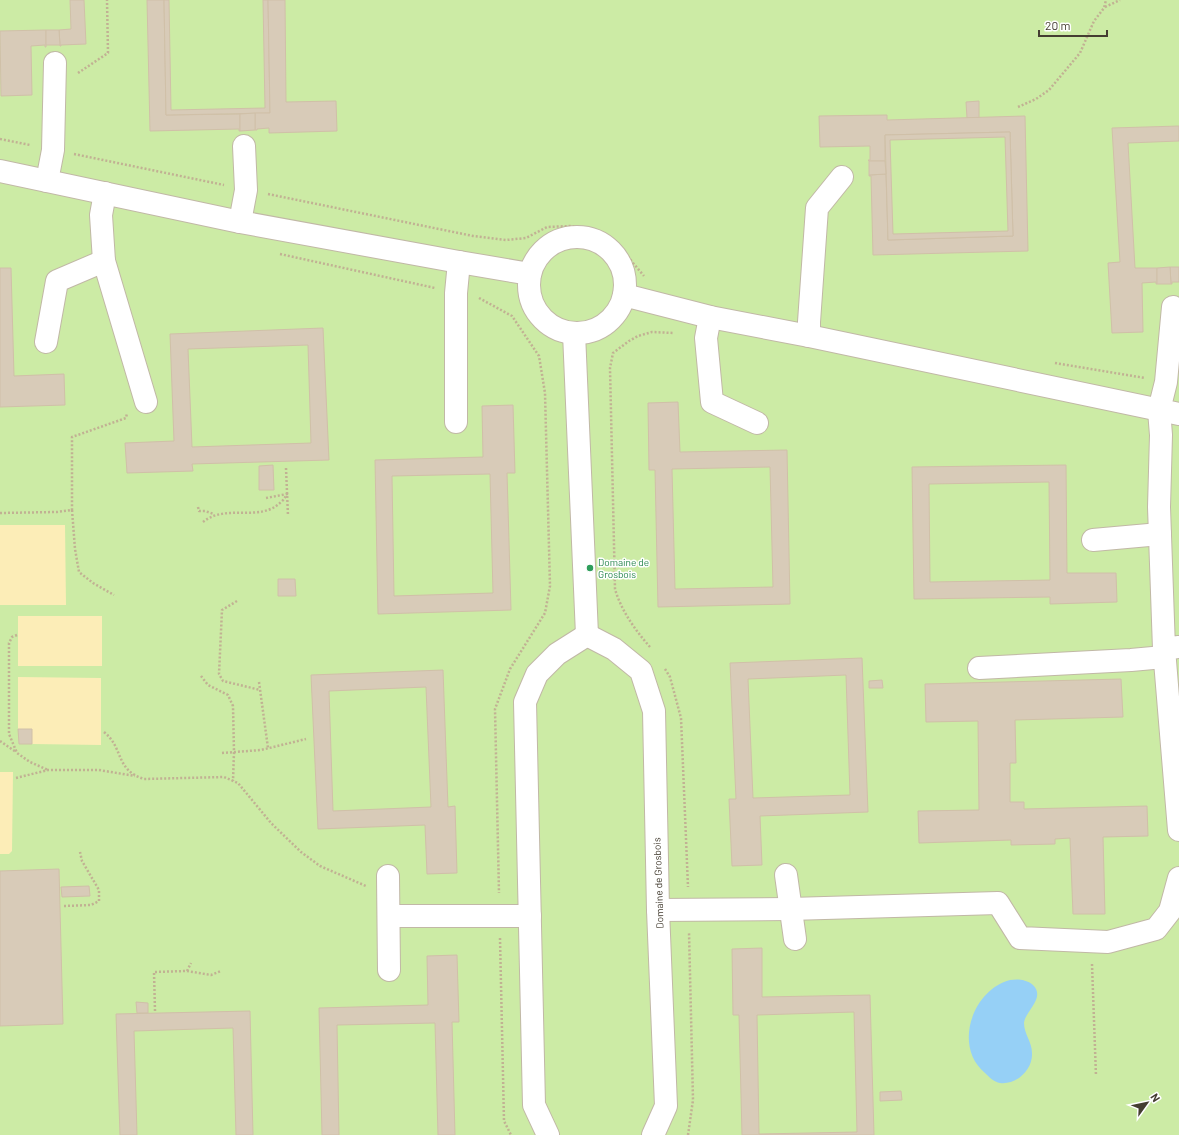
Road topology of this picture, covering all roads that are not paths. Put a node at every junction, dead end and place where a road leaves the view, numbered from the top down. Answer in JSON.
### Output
{"nodes":[{"id":1,"x":55,"y":63,"type":"dead end"},
{"id":2,"x":244,"y":146,"type":"dead end"},
{"id":3,"x":0,"y":171,"type":"edge"},
{"id":4,"x":842,"y":177,"type":"dead end"},
{"id":5,"x":47,"y":181,"type":"junction"},
{"id":6,"x":104,"y":193,"type":"junction"},
{"id":7,"x":240,"y":222,"type":"junction"},
{"id":8,"x":104,"y":261,"type":"junction"},
{"id":9,"x":459,"y":262,"type":"junction"},
{"id":10,"x":530,"y":274,"type":"junction"},
{"id":11,"x":624,"y":295,"type":"junction"},
{"id":12,"x":1173,"y":307,"type":"dead end"},
{"id":13,"x":708,"y":328,"type":"junction"},
{"id":14,"x":574,"y":333,"type":"junction"},
{"id":15,"x":809,"y":336,"type":"junction"},
{"id":16,"x":46,"y":342,"type":"dead end"},
{"id":17,"x":144,"y":398,"type":"road end"},
{"id":18,"x":1169,"y":412,"type":"edge"},
{"id":19,"x":456,"y":422,"type":"dead end"},
{"id":20,"x":757,"y":423,"type":"dead end"},
{"id":21,"x":1160,"y":534,"type":"junction"},
{"id":22,"x":1093,"y":540,"type":"dead end"},
{"id":23,"x":587,"y":635,"type":"junction"},
{"id":24,"x":1169,"y":651,"type":"edge"},
{"id":25,"x":979,"y":668,"type":"dead end"},
{"id":26,"x":1179,"y":830,"type":"edge"},
{"id":27,"x":786,"y":875,"type":"dead end"},
{"id":28,"x":389,"y":885,"type":"road end"},
{"id":29,"x":1178,"y":885,"type":"edge"},
{"id":30,"x":790,"y":909,"type":"junction"},
{"id":31,"x":658,"y":910,"type":"junction"},
{"id":32,"x":389,"y":916,"type":"junction"},
{"id":33,"x":530,"y":916,"type":"junction"},
{"id":34,"x":795,"y":939,"type":"dead end"},
{"id":35,"x":389,"y":970,"type":"dead end"},
{"id":36,"x":548,"y":1135,"type":"edge"},
{"id":37,"x":653,"y":1135,"type":"edge"}],
"edges":[{"from":1,"to":5,"type":"lane"},
{"from":2,"to":7,"type":"lane"},
{"from":3,"to":5,"type":"lane"},
{"from":4,"to":15,"type":"lane"},
{"from":5,"to":6,"type":"lane"},
{"from":6,"to":7,"type":"lane"},
{"from":6,"to":8,"type":"lane"},
{"from":7,"to":9,"type":"lane"},
{"from":8,"to":16,"type":"lane"},
{"from":8,"to":17,"type":"lane"},
{"from":9,"to":10,"type":"lane"},
{"from":9,"to":19,"type":"lane"},
{"from":10,"to":11,"type":"lane"},
{"from":10,"to":14,"type":"lane"},
{"from":11,"to":13,"type":"lane"},
{"from":11,"to":14,"type":"lane"},
{"from":12,"to":18,"type":"lane"},
{"from":13,"to":15,"type":"lane"},
{"from":13,"to":20,"type":"lane"},
{"from":14,"to":23,"type":"lane"},
{"from":15,"to":18,"type":"lane"},
{"from":18,"to":21,"type":"lane"},
{"from":21,"to":22,"type":"lane"},
{"from":21,"to":24,"type":"lane"},
{"from":23,"to":31,"type":"lane","name":"Domaine de Grosbois"},
{"from":23,"to":33,"type":"lane"},
{"from":24,"to":25,"type":"lane"},
{"from":24,"to":26,"type":"lane"},
{"from":27,"to":30,"type":"lane"},
{"from":28,"to":32,"type":"lane"},
{"from":29,"to":30,"type":"lane"},
{"from":30,"to":31,"type":"lane"},
{"from":30,"to":34,"type":"lane"},
{"from":31,"to":37,"type":"lane","name":"Domaine de Grosbois"},
{"from":32,"to":33,"type":"lane"},
{"from":32,"to":35,"type":"lane"},
{"from":33,"to":36,"type":"lane"}]}
